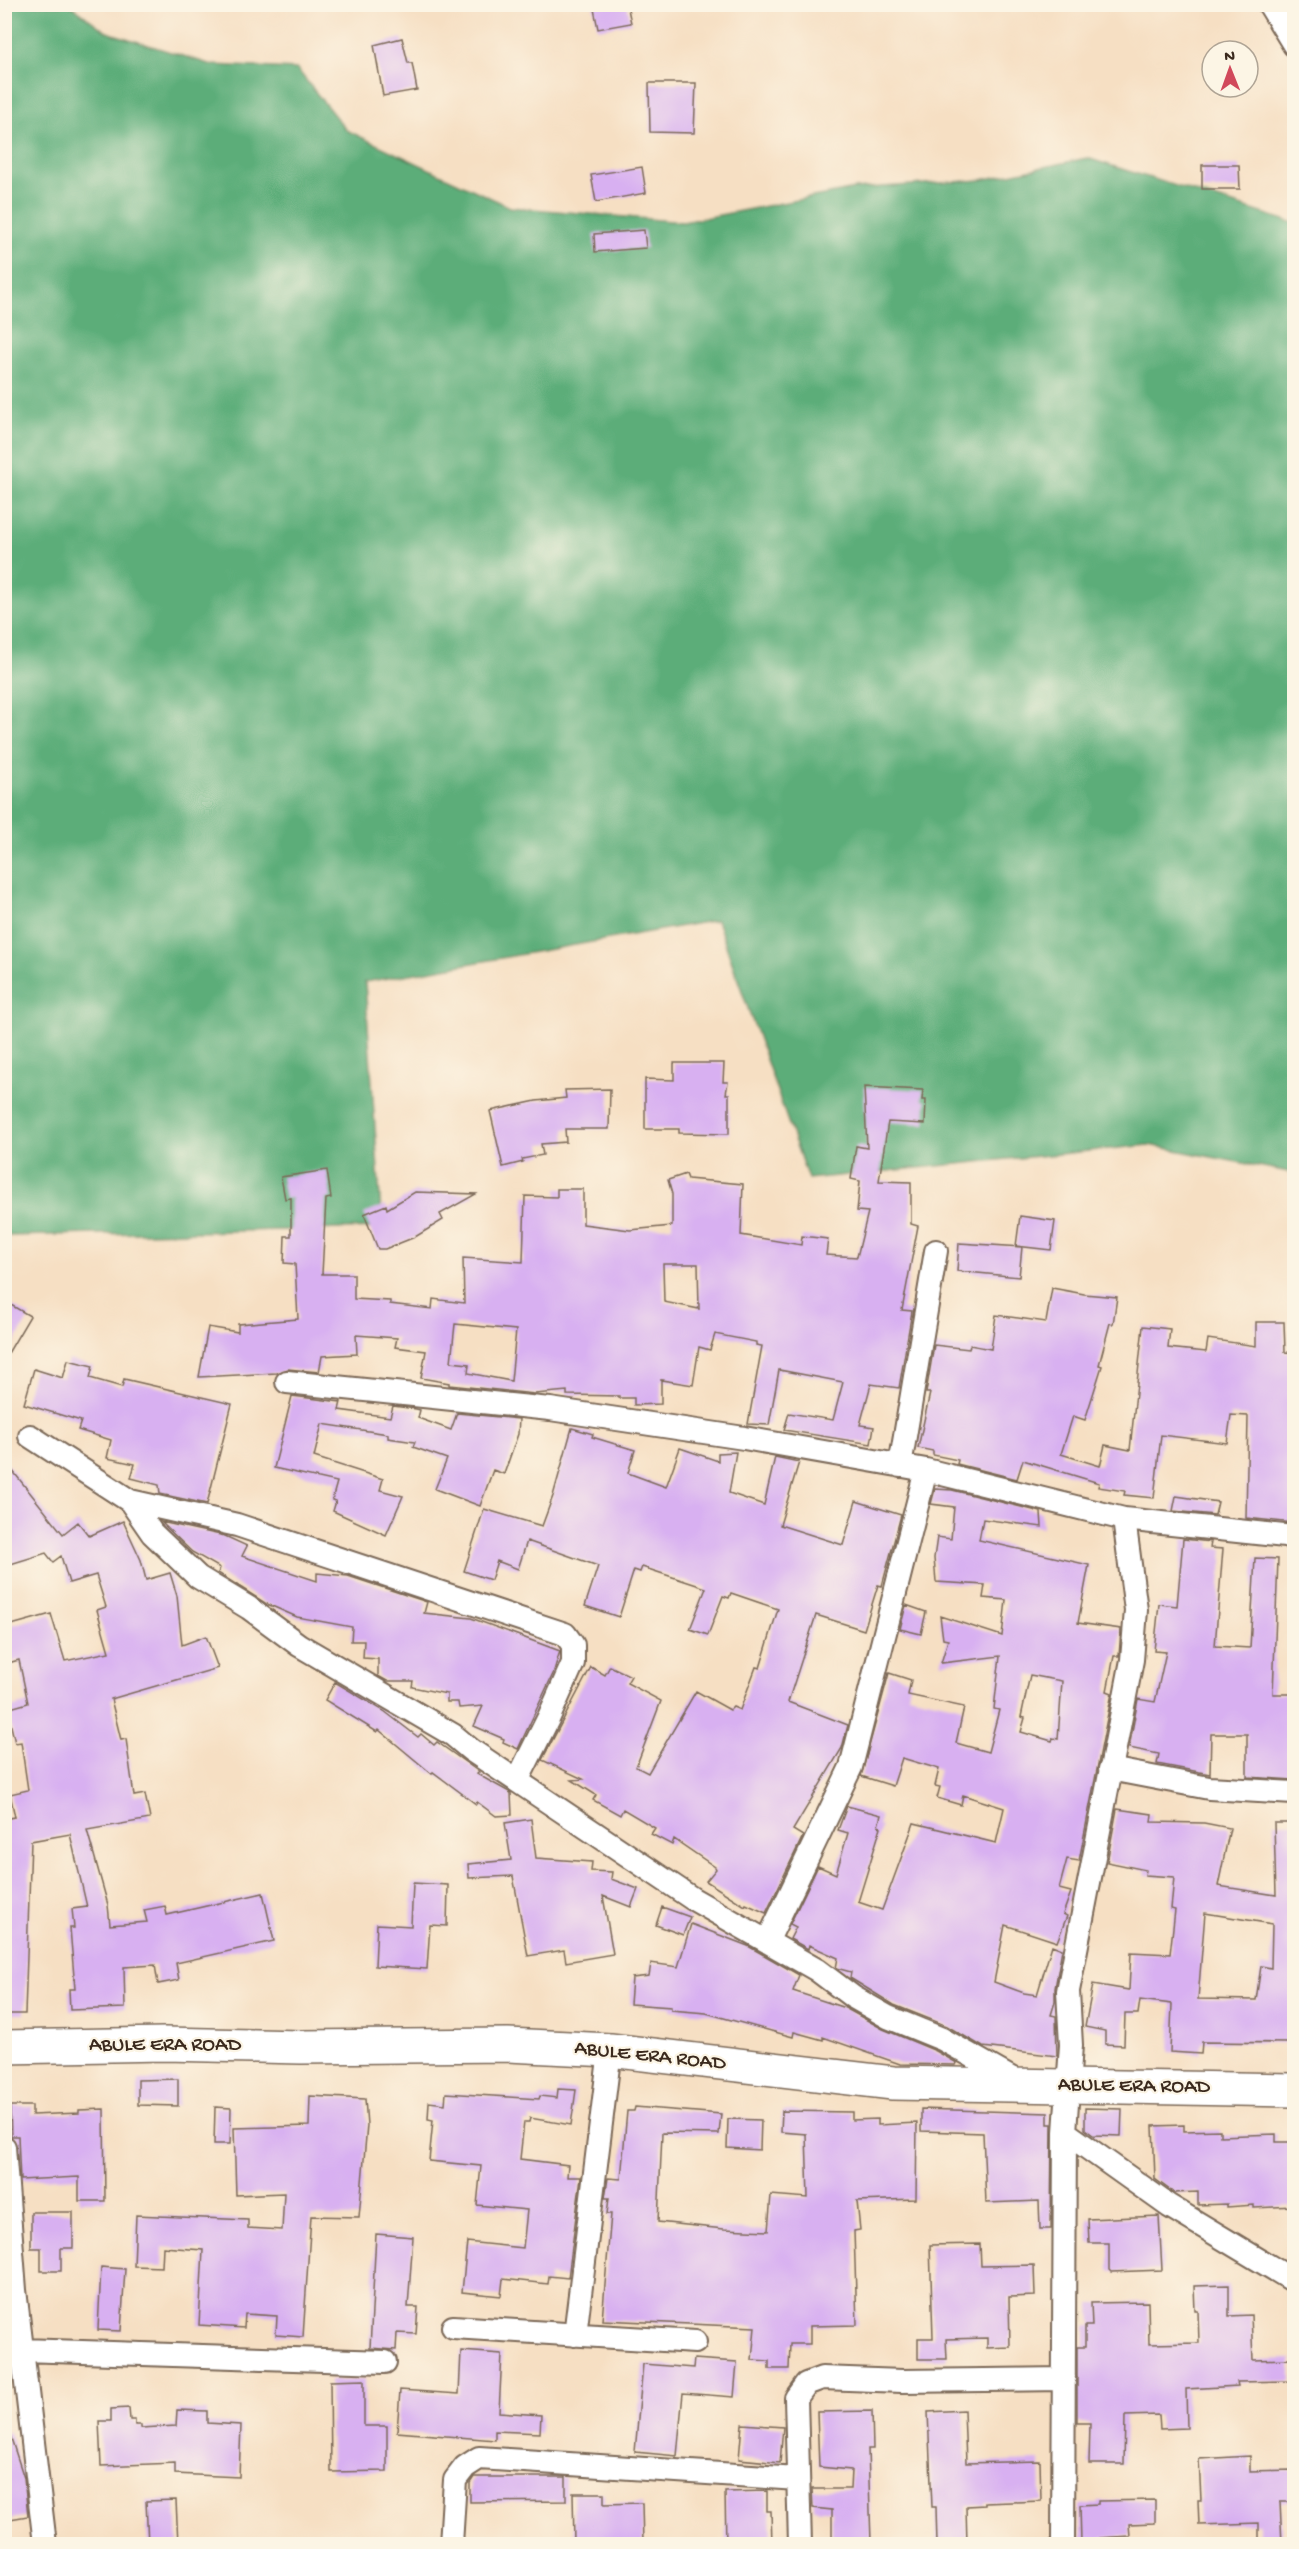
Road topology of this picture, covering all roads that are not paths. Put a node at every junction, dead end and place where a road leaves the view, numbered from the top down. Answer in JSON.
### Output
{"nodes":[{"id":1,"x":1269,"y":4,"type":"edge"},
{"id":2,"x":1294,"y":45,"type":"edge"},
{"id":3,"x":936,"y":1251,"type":"dead end"},
{"id":4,"x":288,"y":1382,"type":"dead end"},
{"id":5,"x":30,"y":1436,"type":"dead end"},
{"id":6,"x":900,"y":1466,"type":"junction"},
{"id":7,"x":926,"y":1470,"type":"junction"},
{"id":8,"x":130,"y":1501,"type":"junction"},
{"id":9,"x":1124,"y":1518,"type":"junction"},
{"id":10,"x":1294,"y":1537,"type":"edge"},
{"id":11,"x":1110,"y":1769,"type":"junction"},
{"id":12,"x":517,"y":1780,"type":"junction"},
{"id":13,"x":1294,"y":1793,"type":"edge"},
{"id":14,"x":768,"y":1940,"type":"junction"},
{"id":15,"x":4,"y":2047,"type":"edge"},
{"id":16,"x":610,"y":2050,"type":"junction"},
{"id":17,"x":1023,"y":2085,"type":"junction"},
{"id":18,"x":1067,"y":2086,"type":"junction"},
{"id":19,"x":1294,"y":2090,"type":"edge"},
{"id":20,"x":1065,"y":2132,"type":"junction"},
{"id":21,"x":4,"y":2147,"type":"edge"},
{"id":22,"x":1294,"y":2281,"type":"edge"},
{"id":23,"x":453,"y":2327,"type":"dead end"},
{"id":24,"x":575,"y":2335,"type":"junction"},
{"id":25,"x":695,"y":2342,"type":"dead end"},
{"id":26,"x":22,"y":2350,"type":"junction"},
{"id":27,"x":385,"y":2362,"type":"dead end"},
{"id":28,"x":1063,"y":2379,"type":"junction"},
{"id":29,"x":798,"y":2480,"type":"junction"},
{"id":30,"x":45,"y":2544,"type":"edge"},
{"id":31,"x":451,"y":2544,"type":"edge"},
{"id":32,"x":800,"y":2544,"type":"edge"},
{"id":33,"x":1063,"y":2544,"type":"edge"}],
"edges":[{"from":1,"to":2,"type":"street"},
{"from":3,"to":6,"type":"street"},
{"from":4,"to":6,"type":"street"},
{"from":5,"to":8,"type":"street"},
{"from":6,"to":7,"type":"street"},
{"from":7,"to":9,"type":"street"},
{"from":7,"to":14,"type":"street"},
{"from":8,"to":12,"type":"street"},
{"from":8,"to":12,"type":"street"},
{"from":9,"to":10,"type":"street"},
{"from":9,"to":11,"type":"street"},
{"from":11,"to":13,"type":"street"},
{"from":11,"to":18,"type":"street"},
{"from":12,"to":14,"type":"street"},
{"from":14,"to":17,"type":"street"},
{"from":15,"to":16,"type":"street","name":"ABULE ERA ROAD"},
{"from":16,"to":17,"type":"street","name":"ABULE ERA ROAD"},
{"from":16,"to":24,"type":"street"},
{"from":17,"to":18,"type":"street","name":"ABULE ERA ROAD"},
{"from":18,"to":19,"type":"street","name":"ABULE ERA ROAD"},
{"from":18,"to":20,"type":"street"},
{"from":20,"to":22,"type":"street"},
{"from":20,"to":28,"type":"street"},
{"from":21,"to":26,"type":"street"},
{"from":23,"to":24,"type":"street"},
{"from":24,"to":25,"type":"street"},
{"from":26,"to":27,"type":"street"},
{"from":26,"to":30,"type":"street"},
{"from":28,"to":29,"type":"street"},
{"from":28,"to":33,"type":"street"},
{"from":29,"to":31,"type":"street"},
{"from":29,"to":32,"type":"street"}]}
